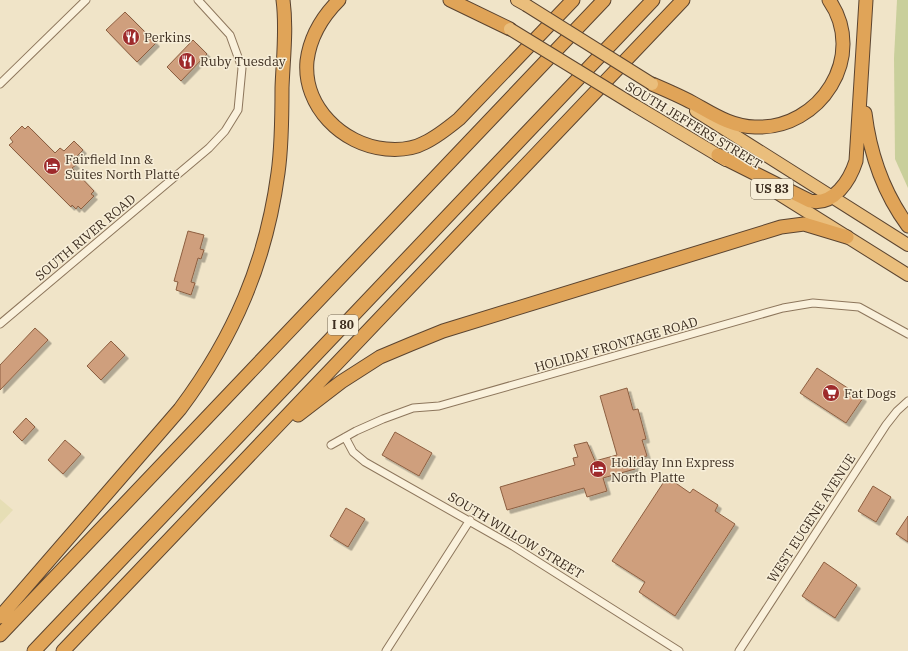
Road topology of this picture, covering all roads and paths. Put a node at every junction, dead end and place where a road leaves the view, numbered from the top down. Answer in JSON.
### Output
{"nodes":[{"id":1,"x":86,"y":0,"type":"edge"},
{"id":2,"x":198,"y":0,"type":"edge"},
{"id":3,"x":283,"y":0,"type":"edge"},
{"id":4,"x":290,"y":0,"type":"edge"},
{"id":5,"x":339,"y":0,"type":"edge"},
{"id":6,"x":450,"y":0,"type":"edge"},
{"id":7,"x":464,"y":0,"type":"edge"},
{"id":8,"x":573,"y":0,"type":"edge"},
{"id":9,"x":604,"y":0,"type":"edge"},
{"id":10,"x":653,"y":0,"type":"edge"},
{"id":11,"x":683,"y":0,"type":"edge"},
{"id":12,"x":829,"y":0,"type":"edge"},
{"id":13,"x":866,"y":0,"type":"edge"},
{"id":14,"x":522,"y":3,"type":"edge"},
{"id":15,"x":510,"y":29,"type":"junction"},
{"id":16,"x":0,"y":84,"type":"edge"},
{"id":17,"x":652,"y":84,"type":"junction"},
{"id":18,"x":861,"y":93,"type":"junction"},
{"id":19,"x":282,"y":115,"type":"junction"},
{"id":20,"x":718,"y":155,"type":"junction"},
{"id":21,"x":831,"y":197,"type":"junction"},
{"id":22,"x":908,"y":226,"type":"edge"},
{"id":23,"x":847,"y":237,"type":"junction"},
{"id":24,"x":908,"y":245,"type":"edge"},
{"id":25,"x":908,"y":275,"type":"edge"},
{"id":26,"x":0,"y":324,"type":"edge"},
{"id":27,"x":908,"y":334,"type":"edge"},
{"id":28,"x":908,"y":401,"type":"edge"},
{"id":29,"x":345,"y":437,"type":"junction"},
{"id":30,"x":331,"y":445,"type":"dead end"},
{"id":31,"x":237,"y":469,"type":"junction"},
{"id":32,"x":470,"y":520,"type":"junction"},
{"id":33,"x":0,"y":617,"type":"edge"},
{"id":34,"x":0,"y":635,"type":"edge"},
{"id":35,"x":34,"y":651,"type":"edge"},
{"id":36,"x":64,"y":651,"type":"edge"},
{"id":37,"x":386,"y":651,"type":"edge"},
{"id":38,"x":679,"y":651,"type":"edge"},
{"id":39,"x":739,"y":651,"type":"edge"}],
"edges":[{"from":1,"to":16,"type":"street"},
{"from":2,"to":26,"type":"street","name":"SOUTH RIVER ROAD"},
{"from":3,"to":19,"type":"highway"},
{"from":4,"to":19,"type":"highway"},
{"from":5,"to":8,"type":"highway"},
{"from":6,"to":15,"type":"highway"},
{"from":7,"to":15,"type":"highway","name":"SOUTH JEFFERS STREET","number":"US 83"},
{"from":9,"to":34,"type":"highway","number":"I 80"},
{"from":10,"to":35,"type":"highway","number":"I 80"},
{"from":11,"to":31,"type":"highway"},
{"from":12,"to":17,"type":"highway"},
{"from":13,"to":18,"type":"highway"},
{"from":14,"to":17,"type":"highway","name":"SOUTH JEFFERS STREET","number":"US 83","bridge":true},
{"from":15,"to":20,"type":"highway","name":"SOUTH JEFFERS STREET","number":"US 83","bridge":true},
{"from":17,"to":21,"type":"highway","name":"SOUTH JEFFERS STREET","number":"US 83"},
{"from":18,"to":21,"type":"highway"},
{"from":18,"to":22,"type":"highway"},
{"from":19,"to":33,"type":"highway"},
{"from":20,"to":21,"type":"highway"},
{"from":20,"to":23,"type":"highway","name":"SOUTH JEFFERS STREET","number":"US 83"},
{"from":21,"to":24,"type":"highway","name":"SOUTH JEFFERS STREET","number":"US 83"},
{"from":23,"to":25,"type":"highway","name":"SOUTH JEFFERS STREET","number":"US 83"},
{"from":23,"to":31,"type":"highway"},
{"from":27,"to":29,"type":"street","name":"HOLIDAY FRONTAGE ROAD"},
{"from":28,"to":39,"type":"street","name":"WEST EUGENE AVENUE"},
{"from":29,"to":30,"type":"street","name":"HOLIDAY FRONTAGE ROAD"},
{"from":29,"to":32,"type":"street","name":"SOUTH WILLOW STREET"},
{"from":31,"to":36,"type":"highway"},
{"from":32,"to":37,"type":"street"},
{"from":32,"to":38,"type":"street","name":"SOUTH WILLOW STREET"}]}
